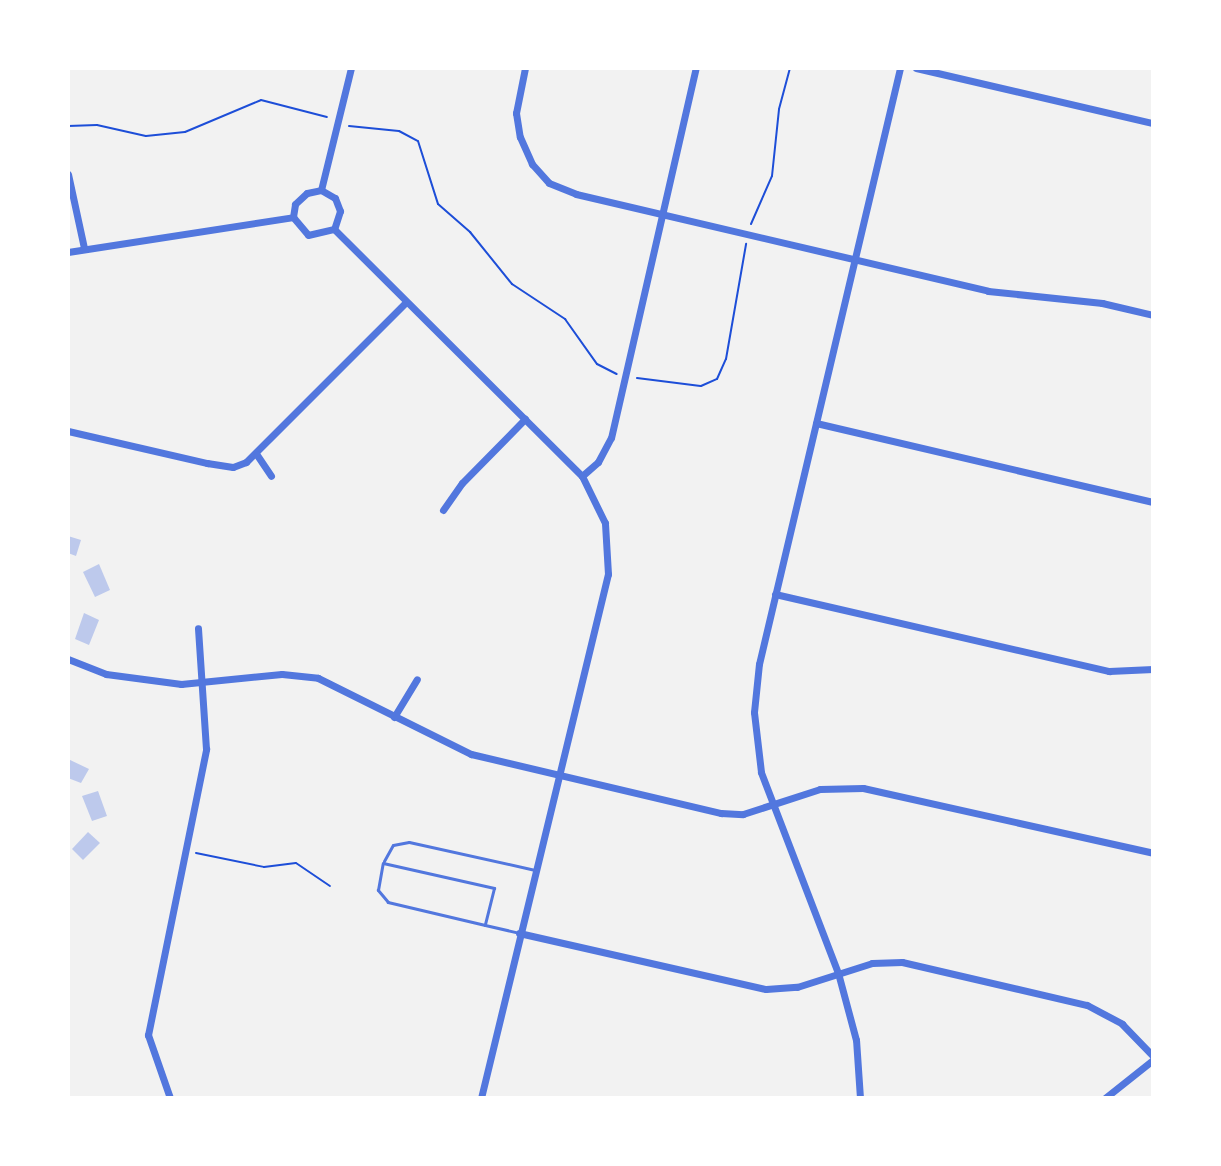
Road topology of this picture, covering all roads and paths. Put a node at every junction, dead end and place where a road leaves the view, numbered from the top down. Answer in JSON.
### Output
{"nodes":[{"id":1,"x":351,"y":68,"type":"edge"},
{"id":2,"x":525,"y":68,"type":"edge"},
{"id":3,"x":696,"y":68,"type":"edge"},
{"id":4,"x":790,"y":68,"type":"edge"},
{"id":5,"x":900,"y":68,"type":"edge"},
{"id":6,"x":916,"y":68,"type":"edge"},
{"id":7,"x":328,"y":117,"type":"dead end"},
{"id":8,"x":1153,"y":123,"type":"edge"},
{"id":9,"x":68,"y":126,"type":"edge"},
{"id":10,"x":349,"y":126,"type":"dead end"},
{"id":11,"x":68,"y":174,"type":"edge"},
{"id":12,"x":321,"y":190,"type":"junction"},
{"id":13,"x":662,"y":215,"type":"junction"},
{"id":14,"x":293,"y":217,"type":"junction"},
{"id":15,"x":334,"y":229,"type":"junction"},
{"id":16,"x":749,"y":230,"type":"dead end"},
{"id":17,"x":746,"y":243,"type":"dead end"},
{"id":18,"x":84,"y":248,"type":"junction"},
{"id":19,"x":68,"y":252,"type":"edge"},
{"id":20,"x":855,"y":260,"type":"junction"},
{"id":21,"x":406,"y":302,"type":"junction"},
{"id":22,"x":1153,"y":315,"type":"edge"},
{"id":23,"x":618,"y":375,"type":"dead end"},
{"id":24,"x":632,"y":377,"type":"dead end"},
{"id":25,"x":525,"y":419,"type":"junction"},
{"id":26,"x":816,"y":423,"type":"junction"},
{"id":27,"x":68,"y":431,"type":"edge"},
{"id":28,"x":257,"y":455,"type":"junction"},
{"id":29,"x":271,"y":476,"type":"dead end"},
{"id":30,"x":582,"y":476,"type":"junction"},
{"id":31,"x":1153,"y":502,"type":"edge"},
{"id":32,"x":443,"y":510,"type":"dead end"},
{"id":33,"x":775,"y":594,"type":"junction"},
{"id":34,"x":198,"y":628,"type":"dead end"},
{"id":35,"x":68,"y":659,"type":"edge"},
{"id":36,"x":1153,"y":669,"type":"edge"},
{"id":37,"x":417,"y":679,"type":"dead end"},
{"id":38,"x":203,"y":683,"type":"junction"},
{"id":39,"x":394,"y":717,"type":"junction"},
{"id":40,"x":557,"y":775,"type":"junction"},
{"id":41,"x":773,"y":804,"type":"junction"},
{"id":42,"x":191,"y":852,"type":"dead end"},
{"id":43,"x":1153,"y":853,"type":"edge"},
{"id":44,"x":383,"y":863,"type":"junction"},
{"id":45,"x":535,"y":870,"type":"junction"},
{"id":46,"x":330,"y":886,"type":"dead end"},
{"id":47,"x":485,"y":925,"type":"junction"},
{"id":48,"x":519,"y":933,"type":"junction"},
{"id":49,"x":838,"y":973,"type":"junction"},
{"id":50,"x":1153,"y":1058,"type":"edge"},
{"id":51,"x":170,"y":1098,"type":"edge"},
{"id":52,"x":481,"y":1098,"type":"edge"},
{"id":53,"x":860,"y":1098,"type":"edge"},
{"id":54,"x":1105,"y":1098,"type":"edge"}],
"edges":[{"from":1,"to":12,"type":"street"},
{"from":2,"to":13,"type":"street"},
{"from":3,"to":13,"type":"street"},
{"from":4,"to":16,"type":"path"},
{"from":5,"to":20,"type":"street"},
{"from":6,"to":8,"type":"street"},
{"from":7,"to":9,"type":"path"},
{"from":10,"to":23,"type":"path"},
{"from":11,"to":18,"type":"street"},
{"from":12,"to":14,"type":"street"},
{"from":12,"to":15,"type":"street"},
{"from":13,"to":20,"type":"street"},
{"from":13,"to":30,"type":"street"},
{"from":14,"to":15,"type":"street"},
{"from":14,"to":18,"type":"street"},
{"from":15,"to":21,"type":"street"},
{"from":17,"to":24,"type":"path"},
{"from":18,"to":19,"type":"street"},
{"from":20,"to":22,"type":"street"},
{"from":20,"to":26,"type":"street"},
{"from":21,"to":25,"type":"street"},
{"from":21,"to":28,"type":"street"},
{"from":25,"to":30,"type":"street"},
{"from":25,"to":32,"type":"street"},
{"from":26,"to":31,"type":"street"},
{"from":26,"to":33,"type":"street"},
{"from":27,"to":28,"type":"street"},
{"from":28,"to":29,"type":"street"},
{"from":30,"to":40,"type":"street"},
{"from":33,"to":36,"type":"street"},
{"from":33,"to":41,"type":"street"},
{"from":34,"to":38,"type":"street"},
{"from":35,"to":38,"type":"street"},
{"from":37,"to":39,"type":"street"},
{"from":38,"to":39,"type":"street"},
{"from":38,"to":51,"type":"street"},
{"from":39,"to":40,"type":"street"},
{"from":40,"to":41,"type":"street"},
{"from":40,"to":45,"type":"street"},
{"from":41,"to":43,"type":"street"},
{"from":41,"to":49,"type":"street"},
{"from":42,"to":46,"type":"path"},
{"from":44,"to":45,"type":"lane"},
{"from":44,"to":47,"type":"lane"},
{"from":44,"to":47,"type":"lane"},
{"from":45,"to":48,"type":"street"},
{"from":47,"to":48,"type":"lane"},
{"from":48,"to":49,"type":"street"},
{"from":48,"to":52,"type":"street"},
{"from":49,"to":50,"type":"street"},
{"from":49,"to":53,"type":"street"},
{"from":50,"to":54,"type":"street"}]}
